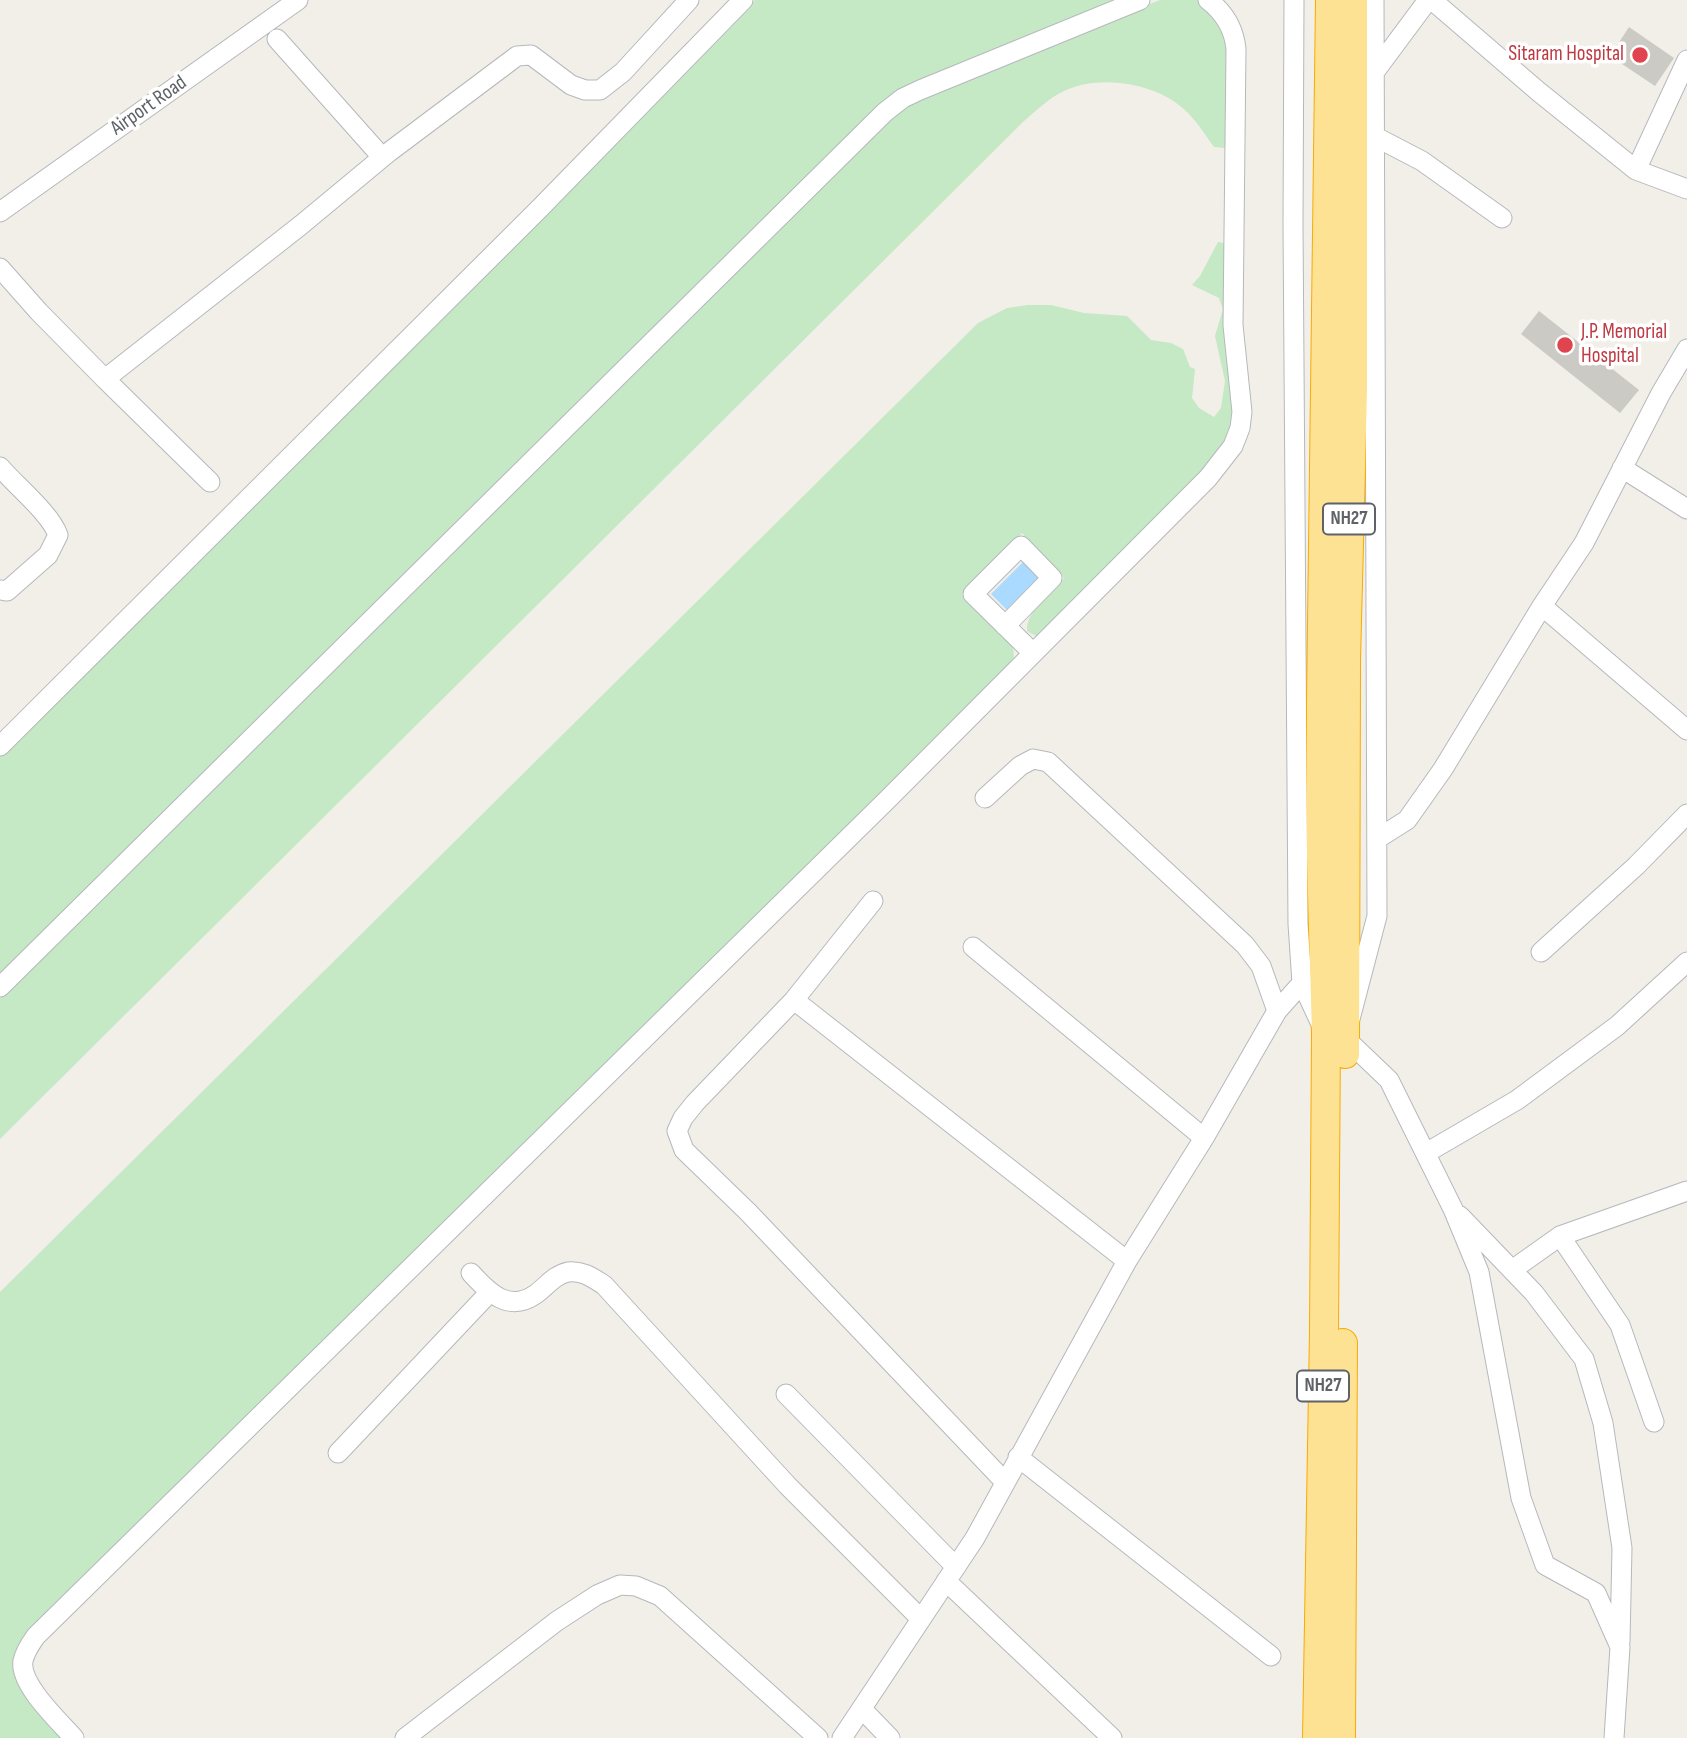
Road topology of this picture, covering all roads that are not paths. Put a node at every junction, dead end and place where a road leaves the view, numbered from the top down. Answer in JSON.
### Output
{"nodes":[{"id":1,"x":298,"y":0,"type":"edge"},
{"id":2,"x":689,"y":0,"type":"edge"},
{"id":3,"x":743,"y":0,"type":"edge"},
{"id":4,"x":1140,"y":0,"type":"edge"},
{"id":5,"x":1208,"y":0,"type":"edge"},
{"id":6,"x":1294,"y":0,"type":"edge"},
{"id":7,"x":1330,"y":0,"type":"edge"},
{"id":8,"x":1353,"y":0,"type":"edge"},
{"id":9,"x":1374,"y":0,"type":"edge"},
{"id":10,"x":1430,"y":0,"type":"edge"},
{"id":11,"x":277,"y":39,"type":"dead end"},
{"id":12,"x":1687,"y":60,"type":"edge"},
{"id":13,"x":1373,"y":74,"type":"junction"},
{"id":14,"x":1374,"y":136,"type":"junction"},
{"id":15,"x":382,"y":157,"type":"junction"},
{"id":16,"x":1636,"y":170,"type":"junction"},
{"id":17,"x":1687,"y":189,"type":"edge"},
{"id":18,"x":0,"y":212,"type":"edge"},
{"id":19,"x":1502,"y":218,"type":"dead end"},
{"id":20,"x":0,"y":268,"type":"edge"},
{"id":21,"x":1687,"y":349,"type":"edge"},
{"id":22,"x":105,"y":379,"type":"junction"},
{"id":23,"x":0,"y":467,"type":"edge"},
{"id":24,"x":1622,"y":468,"type":"junction"},
{"id":25,"x":210,"y":482,"type":"dead end"},
{"id":26,"x":1687,"y":509,"type":"edge"},
{"id":27,"x":0,"y":590,"type":"edge"},
{"id":28,"x":1542,"y":606,"type":"junction"},
{"id":29,"x":1005,"y":626,"type":"dead end"},
{"id":30,"x":1034,"y":653,"type":"junction"},
{"id":31,"x":1687,"y":730,"type":"edge"},
{"id":32,"x":0,"y":746,"type":"edge"},
{"id":33,"x":985,"y":798,"type":"dead end"},
{"id":34,"x":1687,"y":814,"type":"edge"},
{"id":35,"x":1377,"y":839,"type":"junction"},
{"id":36,"x":873,"y":901,"type":"dead end"},
{"id":37,"x":973,"y":947,"type":"dead end"},
{"id":38,"x":1541,"y":952,"type":"dead end"},
{"id":39,"x":1687,"y":962,"type":"edge"},
{"id":40,"x":1302,"y":982,"type":"junction"},
{"id":41,"x":0,"y":987,"type":"edge"},
{"id":42,"x":794,"y":1000,"type":"junction"},
{"id":43,"x":1277,"y":1011,"type":"junction"},
{"id":44,"x":1335,"y":1036,"type":"junction"},
{"id":45,"x":1204,"y":1138,"type":"junction"},
{"id":46,"x":1426,"y":1153,"type":"junction"},
{"id":47,"x":1687,"y":1191,"type":"edge"},
{"id":48,"x":1453,"y":1209,"type":"junction"},
{"id":49,"x":1560,"y":1236,"type":"junction"},
{"id":50,"x":1127,"y":1261,"type":"junction"},
{"id":51,"x":1512,"y":1270,"type":"junction"},
{"id":52,"x":471,"y":1273,"type":"dead end"},
{"id":53,"x":489,"y":1293,"type":"junction"},
{"id":54,"x":786,"y":1394,"type":"dead end"},
{"id":55,"x":1654,"y":1422,"type":"dead end"},
{"id":56,"x":338,"y":1453,"type":"dead end"},
{"id":57,"x":1018,"y":1457,"type":"junction"},
{"id":58,"x":1005,"y":1482,"type":"junction"},
{"id":59,"x":951,"y":1574,"type":"junction"},
{"id":60,"x":921,"y":1619,"type":"junction"},
{"id":61,"x":1620,"y":1647,"type":"junction"},
{"id":62,"x":1271,"y":1657,"type":"dead end"},
{"id":63,"x":862,"y":1709,"type":"junction"},
{"id":64,"x":74,"y":1738,"type":"edge"},
{"id":65,"x":405,"y":1738,"type":"edge"},
{"id":66,"x":818,"y":1738,"type":"edge"},
{"id":67,"x":842,"y":1738,"type":"edge"},
{"id":68,"x":890,"y":1738,"type":"edge"},
{"id":69,"x":1112,"y":1738,"type":"edge"},
{"id":70,"x":1317,"y":1738,"type":"edge"},
{"id":71,"x":1341,"y":1738,"type":"edge"},
{"id":72,"x":1614,"y":1738,"type":"edge"}],
"edges":[{"from":1,"to":18,"type":"street","name":"Airport Road"},
{"from":2,"to":15,"type":"street"},
{"from":3,"to":32,"type":"street"},
{"from":4,"to":41,"type":"street"},
{"from":5,"to":30,"type":"street"},
{"from":6,"to":40,"type":"street"},
{"from":7,"to":44,"type":"highway","number":"NH27"},
{"from":8,"to":44,"type":"highway","number":"NH27"},
{"from":9,"to":13,"type":"street"},
{"from":10,"to":13,"type":"street"},
{"from":10,"to":16,"type":"street"},
{"from":11,"to":15,"type":"street"},
{"from":12,"to":16,"type":"street"},
{"from":13,"to":14,"type":"street"},
{"from":14,"to":19,"type":"street"},
{"from":14,"to":35,"type":"street"},
{"from":15,"to":22,"type":"street"},
{"from":16,"to":17,"type":"street"},
{"from":20,"to":22,"type":"street"},
{"from":21,"to":24,"type":"street"},
{"from":22,"to":25,"type":"street"},
{"from":23,"to":27,"type":"street"},
{"from":24,"to":26,"type":"street"},
{"from":24,"to":28,"type":"street"},
{"from":28,"to":31,"type":"street"},
{"from":28,"to":35,"type":"street"},
{"from":29,"to":30,"type":"street"},
{"from":30,"to":64,"type":"street"},
{"from":33,"to":43,"type":"street"},
{"from":34,"to":38,"type":"street"},
{"from":35,"to":44,"type":"street"},
{"from":36,"to":42,"type":"street"},
{"from":37,"to":45,"type":"street"},
{"from":39,"to":46,"type":"street"},
{"from":40,"to":43,"type":"street"},
{"from":40,"to":44,"type":"street"},
{"from":42,"to":50,"type":"street"},
{"from":42,"to":58,"type":"street"},
{"from":43,"to":45,"type":"street"},
{"from":44,"to":46,"type":"street"},
{"from":44,"to":70,"type":"highway","number":"NH27"},
{"from":44,"to":71,"type":"highway","number":"NH27"},
{"from":45,"to":50,"type":"street"},
{"from":46,"to":48,"type":"street"},
{"from":47,"to":49,"type":"street"},
{"from":48,"to":51,"type":"street"},
{"from":48,"to":61,"type":"street"},
{"from":49,"to":51,"type":"street"},
{"from":49,"to":55,"type":"street"},
{"from":50,"to":57,"type":"street"},
{"from":51,"to":61,"type":"street"},
{"from":52,"to":53,"type":"street"},
{"from":53,"to":56,"type":"street"},
{"from":53,"to":60,"type":"street"},
{"from":54,"to":59,"type":"street"},
{"from":57,"to":58,"type":"street"},
{"from":57,"to":62,"type":"street"},
{"from":58,"to":59,"type":"street"},
{"from":59,"to":60,"type":"street"},
{"from":59,"to":69,"type":"street"},
{"from":60,"to":63,"type":"street"},
{"from":61,"to":72,"type":"street"},
{"from":63,"to":67,"type":"street"},
{"from":63,"to":68,"type":"street"},
{"from":65,"to":66,"type":"street"}]}
